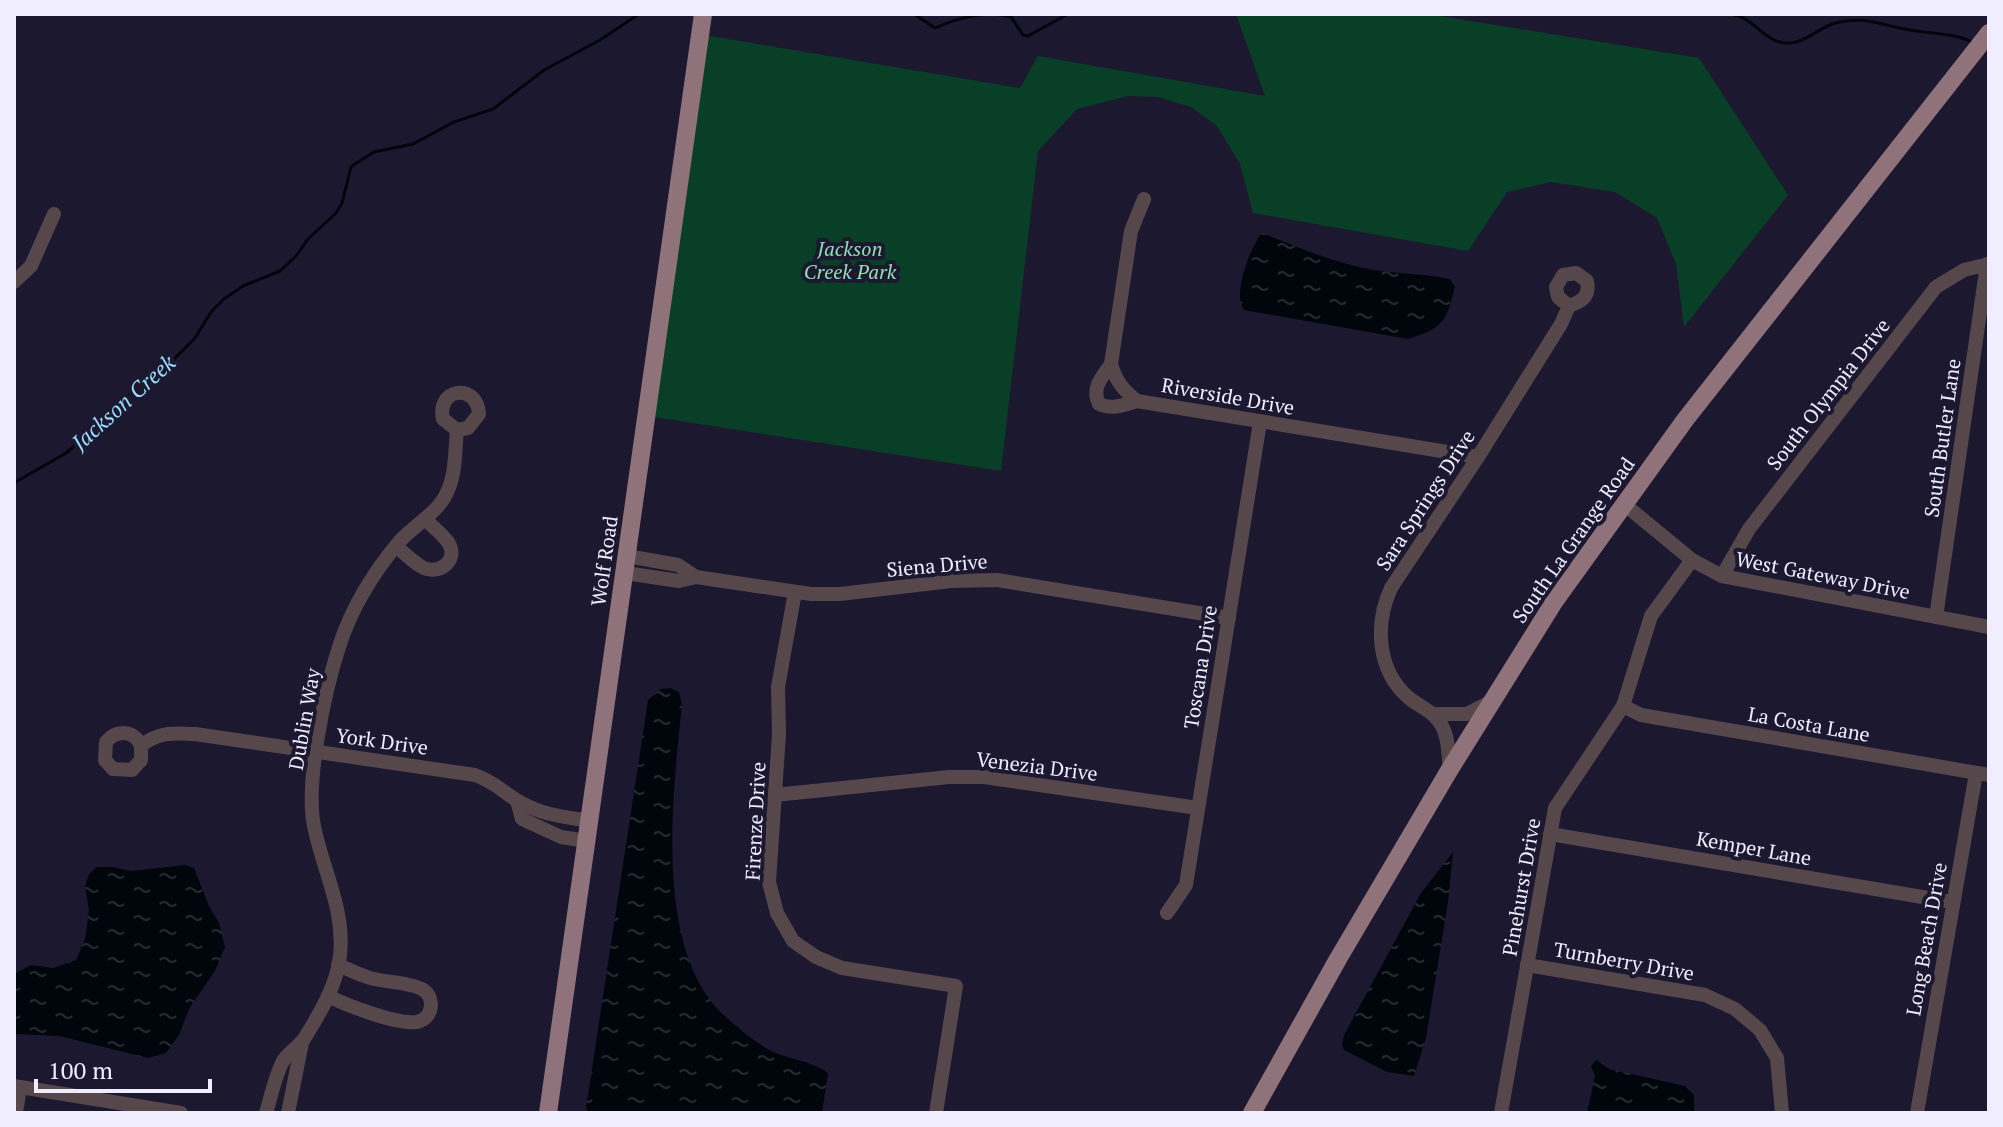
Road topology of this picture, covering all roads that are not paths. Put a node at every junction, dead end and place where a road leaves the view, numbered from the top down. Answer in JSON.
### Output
{"nodes":[{"id":1,"x":703,"y":14,"type":"edge"},
{"id":2,"x":1987,"y":36,"type":"edge"},
{"id":3,"x":1144,"y":199,"type":"dead end"},
{"id":4,"x":54,"y":214,"type":"dead end"},
{"id":5,"x":1988,"y":264,"type":"edge"},
{"id":6,"x":14,"y":282,"type":"edge"},
{"id":7,"x":1569,"y":306,"type":"dead end"},
{"id":8,"x":1111,"y":364,"type":"junction"},
{"id":9,"x":1137,"y":401,"type":"junction"},
{"id":10,"x":1260,"y":422,"type":"junction"},
{"id":11,"x":457,"y":430,"type":"dead end"},
{"id":12,"x":1478,"y":457,"type":"junction"},
{"id":13,"x":1624,"y":504,"type":"junction"},
{"id":14,"x":425,"y":519,"type":"junction"},
{"id":15,"x":396,"y":546,"type":"junction"},
{"id":16,"x":1692,"y":560,"type":"junction"},
{"id":17,"x":626,"y":564,"type":"junction"},
{"id":18,"x":1722,"y":576,"type":"junction"},
{"id":19,"x":795,"y":592,"type":"junction"},
{"id":20,"x":1936,"y":617,"type":"junction"},
{"id":21,"x":1229,"y":618,"type":"junction"},
{"id":22,"x":1989,"y":627,"type":"edge"},
{"id":23,"x":1492,"y":701,"type":"junction"},
{"id":24,"x":1623,"y":706,"type":"junction"},
{"id":25,"x":1434,"y":714,"type":"junction"},
{"id":26,"x":141,"y":746,"type":"dead end"},
{"id":27,"x":317,"y":752,"type":"junction"},
{"id":28,"x":1450,"y":769,"type":"junction"},
{"id":29,"x":1982,"y":774,"type":"edge"},
{"id":30,"x":775,"y":795,"type":"junction"},
{"id":31,"x":517,"y":801,"type":"junction"},
{"id":32,"x":1198,"y":808,"type":"junction"},
{"id":33,"x":590,"y":821,"type":"junction"},
{"id":34,"x":1550,"y":834,"type":"junction"},
{"id":35,"x":587,"y":841,"type":"junction"},
{"id":36,"x":1952,"y":902,"type":"junction"},
{"id":37,"x":1167,"y":913,"type":"dead end"},
{"id":38,"x":338,"y":965,"type":"junction"},
{"id":39,"x":1527,"y":965,"type":"junction"},
{"id":40,"x":328,"y":996,"type":"junction"},
{"id":41,"x":302,"y":1041,"type":"junction"},
{"id":42,"x":17,"y":1086,"type":"edge"},
{"id":43,"x":16,"y":1113,"type":"edge"},
{"id":44,"x":181,"y":1113,"type":"edge"},
{"id":45,"x":266,"y":1113,"type":"edge"},
{"id":46,"x":288,"y":1113,"type":"edge"},
{"id":47,"x":548,"y":1113,"type":"edge"},
{"id":48,"x":936,"y":1113,"type":"edge"},
{"id":49,"x":1252,"y":1113,"type":"edge"},
{"id":50,"x":1501,"y":1113,"type":"edge"},
{"id":51,"x":1782,"y":1113,"type":"edge"},
{"id":52,"x":1917,"y":1113,"type":"edge"}],
"edges":[{"from":1,"to":17,"type":"main road","name":"Wolf Road"},
{"from":2,"to":13,"type":"main road","name":"South La Grange Road"},
{"from":3,"to":8,"type":"street"},
{"from":4,"to":6,"type":"street"},
{"from":5,"to":18,"type":"street","name":"South Olympia Drive"},
{"from":5,"to":20,"type":"street","name":"South Butler Lane"},
{"from":7,"to":12,"type":"street","name":"Sara Springs Drive"},
{"from":8,"to":9,"type":"street","name":"Riverside Drive"},
{"from":8,"to":9,"type":"street"},
{"from":9,"to":10,"type":"street","name":"Riverside Drive"},
{"from":10,"to":12,"type":"street","name":"Riverside Drive"},
{"from":10,"to":21,"type":"street","name":"Toscana Drive"},
{"from":11,"to":14,"type":"street","name":"Dublin Way"},
{"from":12,"to":25,"type":"street","name":"Sara Springs Drive"},
{"from":13,"to":16,"type":"street","name":"West Gateway Drive"},
{"from":13,"to":23,"type":"main road","name":"South La Grange Road"},
{"from":14,"to":15,"type":"street","name":"Dublin Way"},
{"from":14,"to":15,"type":"street"},
{"from":15,"to":27,"type":"street","name":"Dublin Way"},
{"from":16,"to":18,"type":"street","name":"West Gateway Drive"},
{"from":16,"to":24,"type":"street","name":"Pinehurst Drive"},
{"from":17,"to":19,"type":"street","name":"Siena Drive"},
{"from":17,"to":33,"type":"main road","name":"Wolf Road"},
{"from":18,"to":20,"type":"street","name":"West Gateway Drive"},
{"from":19,"to":21,"type":"street","name":"Siena Drive"},
{"from":19,"to":30,"type":"street","name":"Firenze Drive"},
{"from":20,"to":22,"type":"street","name":"West Gateway Drive"},
{"from":21,"to":32,"type":"street","name":"Toscana Drive"},
{"from":23,"to":25,"type":"street"},
{"from":23,"to":28,"type":"main road","name":"South La Grange Road"},
{"from":24,"to":29,"type":"street","name":"La Costa Lane"},
{"from":24,"to":34,"type":"street","name":"Pinehurst Drive"},
{"from":25,"to":28,"type":"street"},
{"from":26,"to":27,"type":"street","name":"York Drive"},
{"from":27,"to":31,"type":"street","name":"York Drive"},
{"from":27,"to":38,"type":"street","name":"Dublin Way"},
{"from":28,"to":49,"type":"main road","name":"South La Grange Road"},
{"from":29,"to":36,"type":"street","name":"Long Beach Drive"},
{"from":30,"to":32,"type":"street","name":"Venezia Drive"},
{"from":30,"to":48,"type":"street","name":"Firenze Drive"},
{"from":31,"to":33,"type":"street","name":"York Drive"},
{"from":31,"to":35,"type":"street","name":"York Drive"},
{"from":32,"to":37,"type":"street","name":"Toscana Drive"},
{"from":33,"to":35,"type":"main road","name":"Wolf Road"},
{"from":34,"to":36,"type":"street","name":"Kemper Lane"},
{"from":34,"to":39,"type":"street","name":"Pinehurst Drive"},
{"from":35,"to":47,"type":"main road","name":"Wolf Road"},
{"from":36,"to":52,"type":"street","name":"Long Beach Drive"},
{"from":38,"to":40,"type":"street","name":"Dublin Way"},
{"from":38,"to":40,"type":"street"},
{"from":39,"to":50,"type":"street","name":"Pinehurst Drive"},
{"from":39,"to":51,"type":"street","name":"Turnberry Drive"},
{"from":40,"to":41,"type":"street","name":"Dublin Way"},
{"from":41,"to":45,"type":"street","name":"Dublin Way"},
{"from":41,"to":46,"type":"street","name":"Dublin Way"},
{"from":42,"to":43,"type":"street"},
{"from":42,"to":44,"type":"street"}]}
